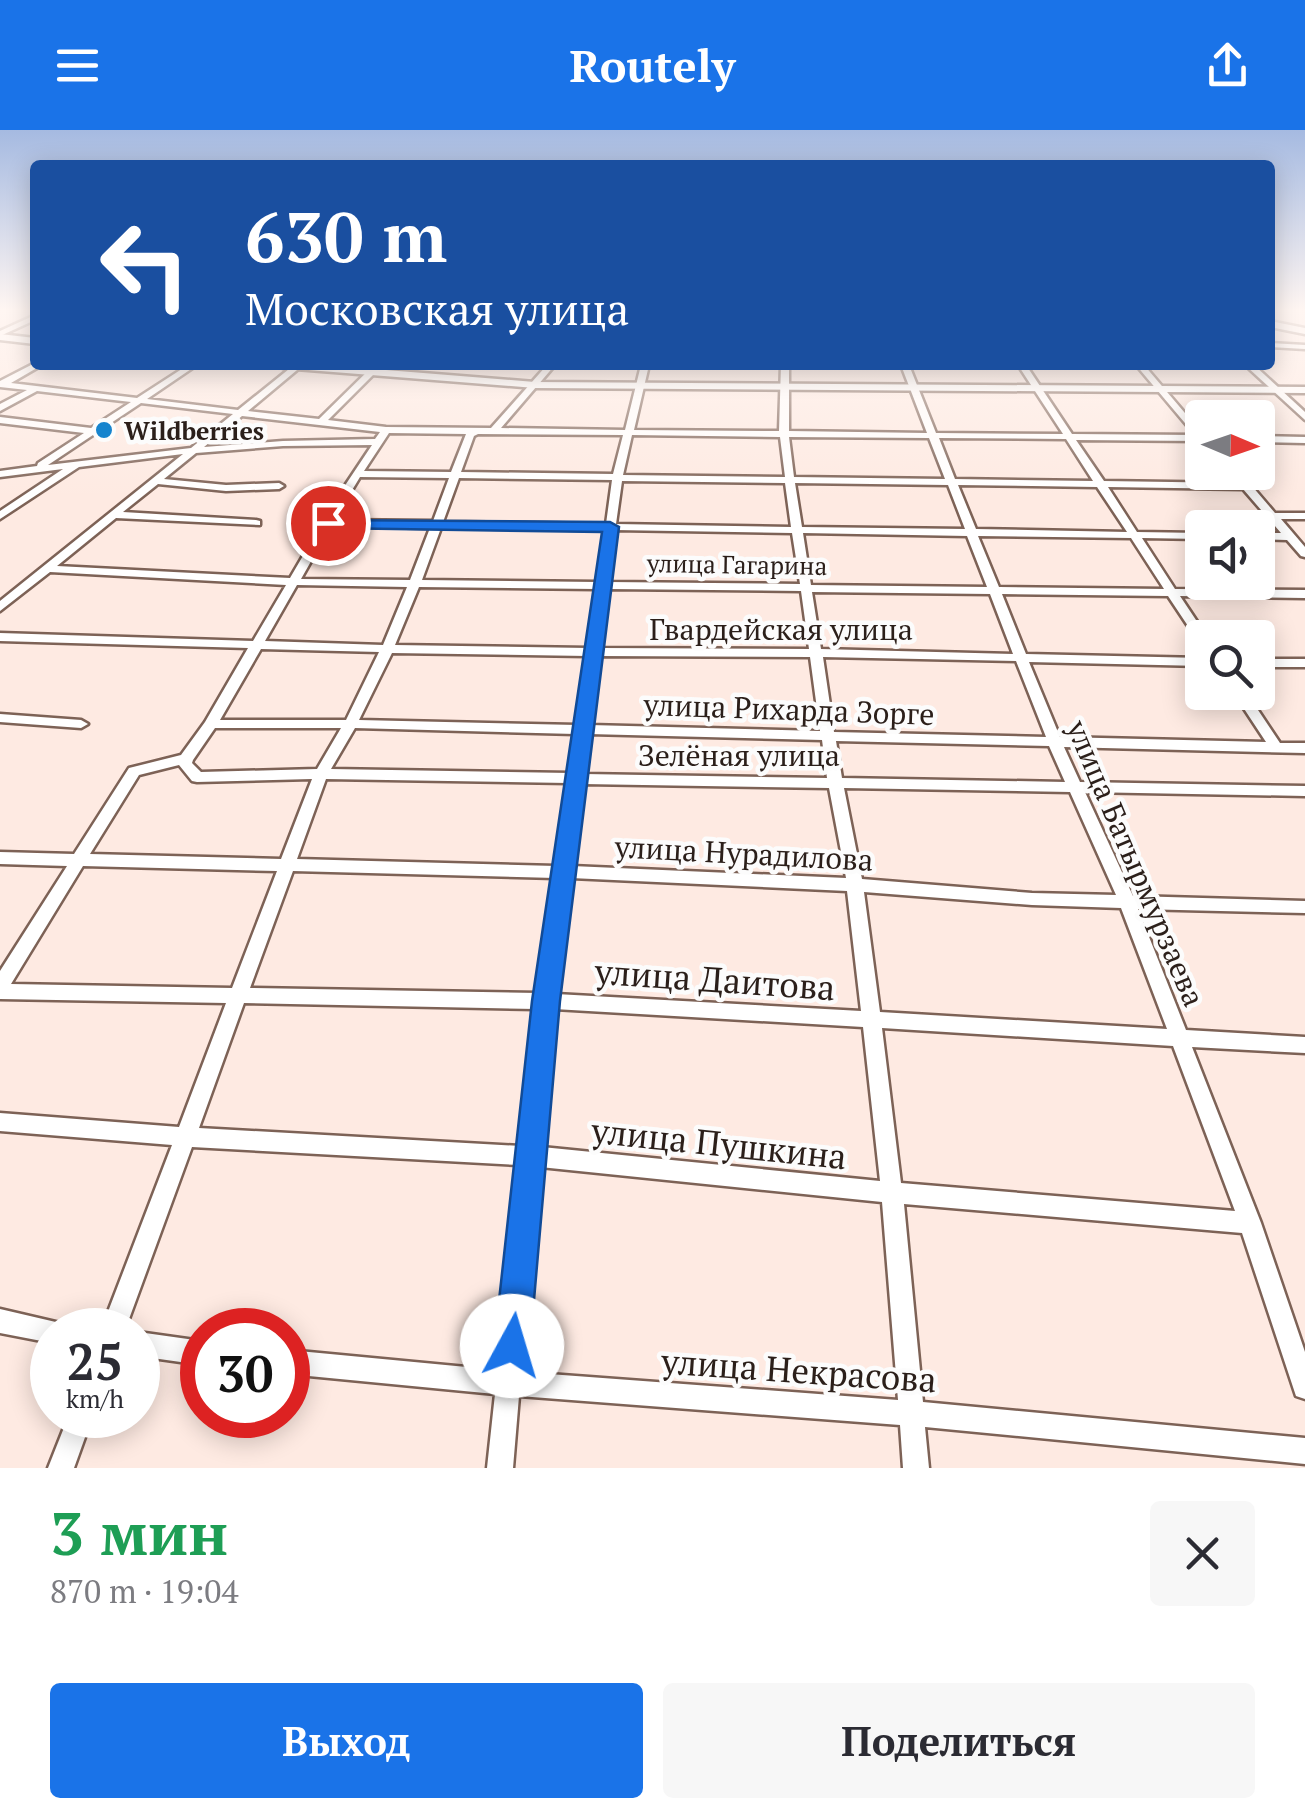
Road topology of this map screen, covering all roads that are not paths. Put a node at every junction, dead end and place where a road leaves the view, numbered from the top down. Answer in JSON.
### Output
{"nodes":[{"id":1,"x":25,"y":371,"type":"edge"},
{"id":2,"x":182,"y":371,"type":"edge"},
{"id":3,"x":292,"y":371,"type":"edge"},
{"id":4,"x":372,"y":371,"type":"edge"},
{"id":5,"x":399,"y":371,"type":"edge"},
{"id":6,"x":546,"y":371,"type":"edge"},
{"id":7,"x":642,"y":371,"type":"edge"},
{"id":8,"x":784,"y":371,"type":"edge"},
{"id":9,"x":907,"y":371,"type":"edge"},
{"id":10,"x":1026,"y":371,"type":"edge"},
{"id":11,"x":1146,"y":371,"type":"edge"},
{"id":12,"x":1256,"y":371,"type":"edge"},
{"id":13,"x":1,"y":384,"type":"edge"},
{"id":14,"x":638,"y":384,"type":"junction"},
{"id":15,"x":783,"y":384,"type":"junction"},
{"id":16,"x":535,"y":385,"type":"junction"},
{"id":17,"x":912,"y":385,"type":"junction"},
{"id":18,"x":1036,"y":387,"type":"junction"},
{"id":19,"x":1160,"y":387,"type":"junction"},
{"id":20,"x":36,"y":388,"type":"junction"},
{"id":21,"x":1275,"y":389,"type":"junction"},
{"id":22,"x":1305,"y":390,"type":"edge"},
{"id":23,"x":139,"y":400,"type":"junction"},
{"id":24,"x":0,"y":408,"type":"edge"},
{"id":25,"x":244,"y":412,"type":"junction"},
{"id":26,"x":1185,"y":417,"type":"edge"},
{"id":27,"x":1305,"y":417,"type":"edge"},
{"id":28,"x":2,"y":422,"type":"edge"},
{"id":29,"x":322,"y":422,"type":"junction"},
{"id":30,"x":386,"y":430,"type":"junction"},
{"id":31,"x":93,"y":431,"type":"junction"},
{"id":32,"x":476,"y":431,"type":"junction"},
{"id":33,"x":494,"y":431,"type":"junction"},
{"id":34,"x":625,"y":433,"type":"junction"},
{"id":35,"x":784,"y":434,"type":"junction"},
{"id":36,"x":932,"y":436,"type":"junction"},
{"id":37,"x":1185,"y":438,"type":"edge"},
{"id":38,"x":1070,"y":439,"type":"junction"},
{"id":39,"x":1275,"y":439,"type":"edge"},
{"id":40,"x":1305,"y":440,"type":"edge"},
{"id":41,"x":378,"y":442,"type":"junction"},
{"id":42,"x":193,"y":449,"type":"junction"},
{"id":43,"x":78,"y":463,"type":"junction"},
{"id":44,"x":34,"y":470,"type":"junction"},
{"id":45,"x":0,"y":474,"type":"edge"},
{"id":46,"x":356,"y":474,"type":"junction"},
{"id":47,"x":455,"y":476,"type":"junction"},
{"id":48,"x":618,"y":479,"type":"junction"},
{"id":49,"x":156,"y":481,"type":"junction"},
{"id":50,"x":790,"y":481,"type":"junction"},
{"id":51,"x":950,"y":482,"type":"junction"},
{"id":52,"x":1100,"y":484,"type":"junction"},
{"id":53,"x":1185,"y":485,"type":"edge"},
{"id":54,"x":279,"y":486,"type":"dead end"},
{"id":55,"x":1249,"y":490,"type":"edge"},
{"id":56,"x":1267,"y":510,"type":"edge"},
{"id":57,"x":114,"y":514,"type":"junction"},
{"id":58,"x":0,"y":516,"type":"edge"},
{"id":59,"x":1275,"y":516,"type":"edge"},
{"id":60,"x":1305,"y":516,"type":"edge"},
{"id":61,"x":1275,"y":520,"type":"edge"},
{"id":62,"x":256,"y":523,"type":"dead end"},
{"id":63,"x":328,"y":523,"type":"junction"},
{"id":64,"x":437,"y":525,"type":"junction"},
{"id":65,"x":610,"y":527,"type":"junction"},
{"id":66,"x":797,"y":530,"type":"junction"},
{"id":67,"x":970,"y":532,"type":"junction"},
{"id":68,"x":1134,"y":535,"type":"junction"},
{"id":69,"x":1185,"y":536,"type":"edge"},
{"id":70,"x":1275,"y":537,"type":"edge"},
{"id":71,"x":1290,"y":537,"type":"junction"},
{"id":72,"x":1305,"y":554,"type":"edge"},
{"id":73,"x":48,"y":568,"type":"junction"},
{"id":74,"x":296,"y":582,"type":"junction"},
{"id":75,"x":416,"y":583,"type":"junction"},
{"id":76,"x":602,"y":585,"type":"junction"},
{"id":77,"x":807,"y":587,"type":"junction"},
{"id":78,"x":993,"y":588,"type":"junction"},
{"id":79,"x":1172,"y":592,"type":"junction"},
{"id":80,"x":1305,"y":594,"type":"edge"},
{"id":81,"x":0,"y":607,"type":"edge"},
{"id":82,"x":1190,"y":620,"type":"edge"},
{"id":83,"x":0,"y":637,"type":"edge"},
{"id":84,"x":256,"y":644,"type":"junction"},
{"id":85,"x":386,"y":649,"type":"junction"},
{"id":86,"x":593,"y":653,"type":"junction"},
{"id":87,"x":816,"y":653,"type":"junction"},
{"id":88,"x":1021,"y":656,"type":"junction"},
{"id":89,"x":1185,"y":661,"type":"edge"},
{"id":90,"x":1275,"y":663,"type":"edge"},
{"id":91,"x":1305,"y":663,"type":"edge"},
{"id":92,"x":1251,"y":710,"type":"edge"},
{"id":93,"x":0,"y":718,"type":"edge"},
{"id":94,"x":81,"y":724,"type":"dead end"},
{"id":95,"x":211,"y":724,"type":"junction"},
{"id":96,"x":354,"y":724,"type":"junction"},
{"id":97,"x":582,"y":730,"type":"junction"},
{"id":98,"x":830,"y":738,"type":"junction"},
{"id":99,"x":1055,"y":743,"type":"junction"},
{"id":100,"x":1276,"y":747,"type":"junction"},
{"id":101,"x":1305,"y":748,"type":"edge"},
{"id":102,"x":186,"y":759,"type":"junction"},
{"id":103,"x":321,"y":774,"type":"junction"},
{"id":104,"x":576,"y":781,"type":"junction"},
{"id":105,"x":836,"y":782,"type":"junction"},
{"id":106,"x":1076,"y":790,"type":"junction"},
{"id":107,"x":1305,"y":791,"type":"edge"},
{"id":108,"x":0,"y":858,"type":"edge"},
{"id":109,"x":77,"y":860,"type":"junction"},
{"id":110,"x":288,"y":864,"type":"junction"},
{"id":111,"x":563,"y":872,"type":"junction"},
{"id":112,"x":856,"y":884,"type":"junction"},
{"id":113,"x":1126,"y":898,"type":"junction"},
{"id":114,"x":1305,"y":907,"type":"edge"},
{"id":115,"x":0,"y":989,"type":"edge"},
{"id":116,"x":238,"y":996,"type":"junction"},
{"id":117,"x":546,"y":1001,"type":"junction"},
{"id":118,"x":870,"y":1021,"type":"junction"},
{"id":119,"x":1180,"y":1041,"type":"junction"},
{"id":120,"x":1305,"y":1045,"type":"edge"},
{"id":121,"x":0,"y":1122,"type":"edge"},
{"id":122,"x":186,"y":1137,"type":"junction"},
{"id":123,"x":530,"y":1156,"type":"junction"},
{"id":124,"x":892,"y":1193,"type":"junction"},
{"id":125,"x":1250,"y":1223,"type":"junction"},
{"id":126,"x":121,"y":1308,"type":"edge"},
{"id":127,"x":0,"y":1322,"type":"edge"},
{"id":128,"x":30,"y":1327,"type":"edge"},
{"id":129,"x":310,"y":1364,"type":"edge"},
{"id":130,"x":508,"y":1384,"type":"junction"},
{"id":131,"x":1305,"y":1387,"type":"edge"},
{"id":132,"x":911,"y":1413,"type":"junction"},
{"id":133,"x":72,"y":1438,"type":"edge"},
{"id":134,"x":1305,"y":1451,"type":"edge"},
{"id":135,"x":61,"y":1468,"type":"edge"},
{"id":136,"x":500,"y":1468,"type":"edge"},
{"id":137,"x":916,"y":1468,"type":"edge"}],
"edges":[{"from":1,"to":13,"type":"street"},
{"from":2,"to":23,"type":"street"},
{"from":3,"to":25,"type":"street"},
{"from":4,"to":29,"type":"street"},
{"from":5,"to":16,"type":"main road"},
{"from":6,"to":16,"type":"street"},
{"from":7,"to":14,"type":"street"},
{"from":8,"to":15,"type":"street"},
{"from":9,"to":17,"type":"street","name":"улица Батырмурзаева"},
{"from":10,"to":18,"type":"street"},
{"from":11,"to":19,"type":"street"},
{"from":12,"to":21,"type":"street"},
{"from":13,"to":20,"type":"street"},
{"from":14,"to":15,"type":"main road"},
{"from":14,"to":16,"type":"main road"},
{"from":14,"to":34,"type":"street"},
{"from":15,"to":17,"type":"main road"},
{"from":15,"to":35,"type":"street"},
{"from":16,"to":33,"type":"street"},
{"from":17,"to":18,"type":"main road"},
{"from":17,"to":36,"type":"street","name":"улица Батырмурзаева"},
{"from":18,"to":19,"type":"main road"},
{"from":18,"to":38,"type":"street"},
{"from":19,"to":21,"type":"main road"},
{"from":19,"to":26,"type":"street"},
{"from":20,"to":23,"type":"street"},
{"from":20,"to":24,"type":"street"},
{"from":21,"to":22,"type":"main road"},
{"from":21,"to":27,"type":"street"},
{"from":23,"to":25,"type":"street"},
{"from":23,"to":31,"type":"street"},
{"from":25,"to":29,"type":"street"},
{"from":25,"to":42,"type":"street"},
{"from":28,"to":31,"type":"street"},
{"from":29,"to":30,"type":"street"},
{"from":30,"to":32,"type":"street"},
{"from":30,"to":41,"type":"street"},
{"from":31,"to":44,"type":"street"},
{"from":32,"to":33,"type":"street"},
{"from":32,"to":47,"type":"street"},
{"from":33,"to":34,"type":"street"},
{"from":34,"to":35,"type":"street"},
{"from":34,"to":48,"type":"street"},
{"from":35,"to":36,"type":"street"},
{"from":35,"to":50,"type":"street"},
{"from":36,"to":38,"type":"street"},
{"from":36,"to":51,"type":"street","name":"улица Батырмурзаева"},
{"from":37,"to":38,"type":"street"},
{"from":38,"to":52,"type":"street"},
{"from":39,"to":40,"type":"street"},
{"from":41,"to":42,"type":"street"},
{"from":41,"to":46,"type":"street"},
{"from":42,"to":43,"type":"street"},
{"from":42,"to":49,"type":"street"},
{"from":43,"to":44,"type":"street"},
{"from":43,"to":58,"type":"street"},
{"from":44,"to":45,"type":"street"},
{"from":46,"to":47,"type":"street"},
{"from":46,"to":63,"type":"street"},
{"from":47,"to":48,"type":"street"},
{"from":47,"to":64,"type":"street"},
{"from":48,"to":50,"type":"street"},
{"from":48,"to":65,"type":"street"},
{"from":49,"to":54,"type":"street"},
{"from":49,"to":57,"type":"street"},
{"from":50,"to":51,"type":"street"},
{"from":50,"to":66,"type":"street"},
{"from":51,"to":52,"type":"street"},
{"from":51,"to":67,"type":"street","name":"улица Батырмурзаева"},
{"from":52,"to":53,"type":"street"},
{"from":52,"to":68,"type":"street"},
{"from":55,"to":56,"type":"street"},
{"from":57,"to":62,"type":"street"},
{"from":57,"to":73,"type":"street"},
{"from":59,"to":60,"type":"street"},
{"from":61,"to":71,"type":"street"},
{"from":63,"to":64,"type":"street"},
{"from":63,"to":74,"type":"street"},
{"from":64,"to":65,"type":"street"},
{"from":64,"to":75,"type":"street"},
{"from":65,"to":66,"type":"street"},
{"from":65,"to":76,"type":"street"},
{"from":66,"to":67,"type":"street"},
{"from":66,"to":77,"type":"street"},
{"from":67,"to":68,"type":"street"},
{"from":67,"to":78,"type":"street","name":"улица Батырмурзаева"},
{"from":68,"to":69,"type":"street"},
{"from":68,"to":79,"type":"street"},
{"from":70,"to":71,"type":"street"},
{"from":71,"to":72,"type":"street"},
{"from":73,"to":74,"type":"street","name":"улица Гагарина"},
{"from":73,"to":81,"type":"street"},
{"from":74,"to":75,"type":"street","name":"улица Гагарина"},
{"from":74,"to":84,"type":"street"},
{"from":75,"to":76,"type":"street","name":"улица Гагарина"},
{"from":75,"to":85,"type":"street"},
{"from":76,"to":77,"type":"street","name":"улица Гагарина"},
{"from":76,"to":86,"type":"street"},
{"from":77,"to":78,"type":"street","name":"улица Гагарина"},
{"from":77,"to":87,"type":"street"},
{"from":78,"to":79,"type":"street","name":"улица Гагарина"},
{"from":78,"to":88,"type":"street","name":"улица Батырмурзаева"},
{"from":79,"to":80,"type":"street","name":"улица Гагарина"},
{"from":79,"to":82,"type":"street"},
{"from":83,"to":84,"type":"street","name":"Гвардейская улица"},
{"from":84,"to":85,"type":"street","name":"Гвардейская улица"},
{"from":84,"to":95,"type":"street"},
{"from":85,"to":86,"type":"street","name":"Гвардейская улица"},
{"from":85,"to":96,"type":"street"},
{"from":86,"to":87,"type":"street","name":"Гвардейская улица"},
{"from":86,"to":97,"type":"street"},
{"from":87,"to":88,"type":"street","name":"Гвардейская улица"},
{"from":87,"to":98,"type":"street"},
{"from":88,"to":89,"type":"street","name":"Гвардейская улица"},
{"from":88,"to":99,"type":"street","name":"улица Батырмурзаева"},
{"from":90,"to":91,"type":"street"},
{"from":92,"to":100,"type":"street"},
{"from":93,"to":94,"type":"street"},
{"from":95,"to":96,"type":"street","name":"улица Рихарда Зорге"},
{"from":95,"to":102,"type":"street"},
{"from":96,"to":97,"type":"street","name":"улица Рихарда Зорге"},
{"from":96,"to":103,"type":"street"},
{"from":97,"to":98,"type":"street","name":"улица Рихарда Зорге"},
{"from":97,"to":104,"type":"street"},
{"from":98,"to":99,"type":"street","name":"улица Рихарда Зорге"},
{"from":98,"to":105,"type":"street"},
{"from":99,"to":100,"type":"street","name":"улица Рихарда Зорге"},
{"from":99,"to":106,"type":"street","name":"улица Батырмурзаева"},
{"from":100,"to":101,"type":"street","name":"улица Рихарда Зорге"},
{"from":102,"to":103,"type":"street","name":"Зелёная улица"},
{"from":102,"to":109,"type":"street"},
{"from":103,"to":104,"type":"street","name":"Зелёная улица"},
{"from":103,"to":110,"type":"street"},
{"from":104,"to":105,"type":"street","name":"Зелёная улица"},
{"from":104,"to":111,"type":"street"},
{"from":105,"to":106,"type":"street","name":"Зелёная улица"},
{"from":105,"to":112,"type":"street"},
{"from":106,"to":107,"type":"street","name":"Зелёная улица"},
{"from":106,"to":113,"type":"street","name":"улица Батырмурзаева"},
{"from":108,"to":109,"type":"street","name":"улица Нурадилова"},
{"from":109,"to":110,"type":"street","name":"улица Нурадилова"},
{"from":109,"to":115,"type":"street"},
{"from":110,"to":111,"type":"street","name":"улица Нурадилова"},
{"from":110,"to":116,"type":"street"},
{"from":111,"to":112,"type":"street","name":"улица Нурадилова"},
{"from":111,"to":117,"type":"street"},
{"from":112,"to":113,"type":"street","name":"улица Нурадилова"},
{"from":112,"to":118,"type":"street"},
{"from":113,"to":114,"type":"street","name":"улица Нурадилова"},
{"from":113,"to":119,"type":"street","name":"улица Батырмурзаева"},
{"from":115,"to":116,"type":"street","name":"улица Даитова"},
{"from":116,"to":117,"type":"street","name":"улица Даитова"},
{"from":116,"to":122,"type":"street"},
{"from":117,"to":118,"type":"street","name":"улица Даитова"},
{"from":117,"to":123,"type":"street"},
{"from":118,"to":119,"type":"street","name":"улица Даитова"},
{"from":118,"to":124,"type":"street"},
{"from":119,"to":120,"type":"street","name":"улица Даитова"},
{"from":119,"to":125,"type":"street","name":"улица Батырмурзаева"},
{"from":121,"to":122,"type":"street","name":"улица Пушкина"},
{"from":122,"to":123,"type":"street","name":"улица Пушкина"},
{"from":122,"to":126,"type":"street"},
{"from":123,"to":124,"type":"street","name":"улица Пушкина"},
{"from":123,"to":130,"type":"street"},
{"from":124,"to":125,"type":"street","name":"улица Пушкина"},
{"from":124,"to":132,"type":"street"},
{"from":125,"to":131,"type":"street","name":"улица Батырмурзаева"},
{"from":127,"to":128,"type":"street"},
{"from":129,"to":130,"type":"street","name":"улица Некрасова"},
{"from":130,"to":132,"type":"street","name":"улица Некрасова"},
{"from":130,"to":136,"type":"street"},
{"from":132,"to":134,"type":"street","name":"улица Некрасова"},
{"from":132,"to":137,"type":"street"},
{"from":133,"to":135,"type":"street"}]}
